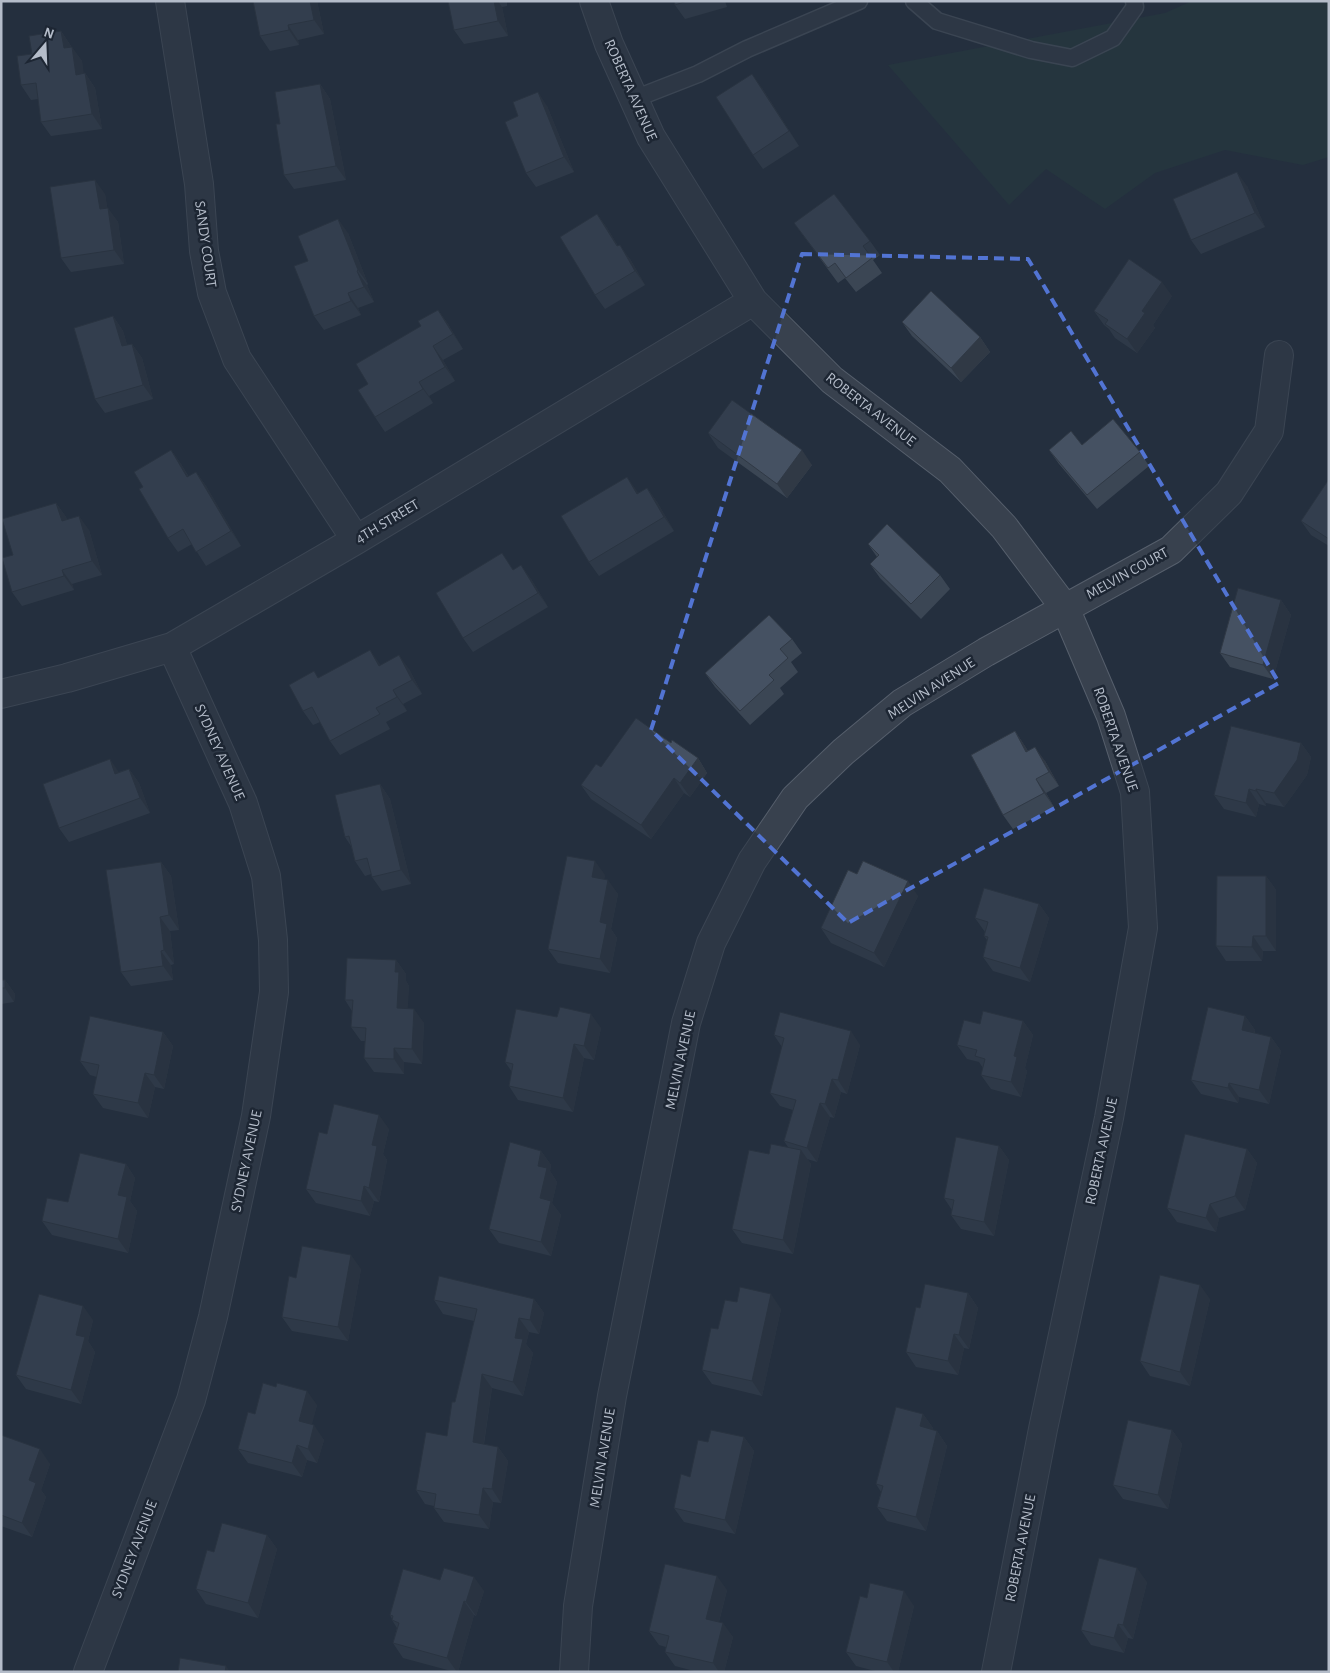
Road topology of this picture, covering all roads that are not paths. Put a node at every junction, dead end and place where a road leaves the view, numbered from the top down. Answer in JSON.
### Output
{"nodes":[{"id":1,"x":170,"y":1,"type":"edge"},
{"id":2,"x":594,"y":1,"type":"edge"},
{"id":3,"x":859,"y":1,"type":"edge"},
{"id":4,"x":914,"y":1,"type":"edge"},
{"id":5,"x":1134,"y":1,"type":"edge"},
{"id":6,"x":634,"y":99,"type":"junction"},
{"id":7,"x":753,"y":302,"type":"junction"},
{"id":8,"x":1279,"y":355,"type":"dead end"},
{"id":9,"x":356,"y":540,"type":"junction"},
{"id":10,"x":1065,"y":608,"type":"junction"},
{"id":11,"x":172,"y":647,"type":"junction"},
{"id":12,"x":1,"y":694,"type":"edge"},
{"id":13,"x":88,"y":1672,"type":"edge"},
{"id":14,"x":574,"y":1672,"type":"edge"},
{"id":15,"x":996,"y":1672,"type":"edge"}],
"edges":[{"from":1,"to":9,"type":"street","name":"SANDY COURT"},
{"from":2,"to":6,"type":"street","name":"ROBERTA AVENUE"},
{"from":3,"to":6,"type":"lane"},
{"from":4,"to":5,"type":"lane"},
{"from":6,"to":7,"type":"street","name":"ROBERTA AVENUE"},
{"from":7,"to":9,"type":"street","name":"4TH STREET"},
{"from":7,"to":10,"type":"street","name":"ROBERTA AVENUE"},
{"from":8,"to":10,"type":"street","name":"MELVIN COURT"},
{"from":9,"to":11,"type":"street","name":"4TH STREET"},
{"from":10,"to":14,"type":"street","name":"MELVIN AVENUE"},
{"from":10,"to":15,"type":"street","name":"ROBERTA AVENUE"},
{"from":11,"to":12,"type":"street","name":"4TH STREET"},
{"from":11,"to":13,"type":"street","name":"SYDNEY AVENUE"}]}
